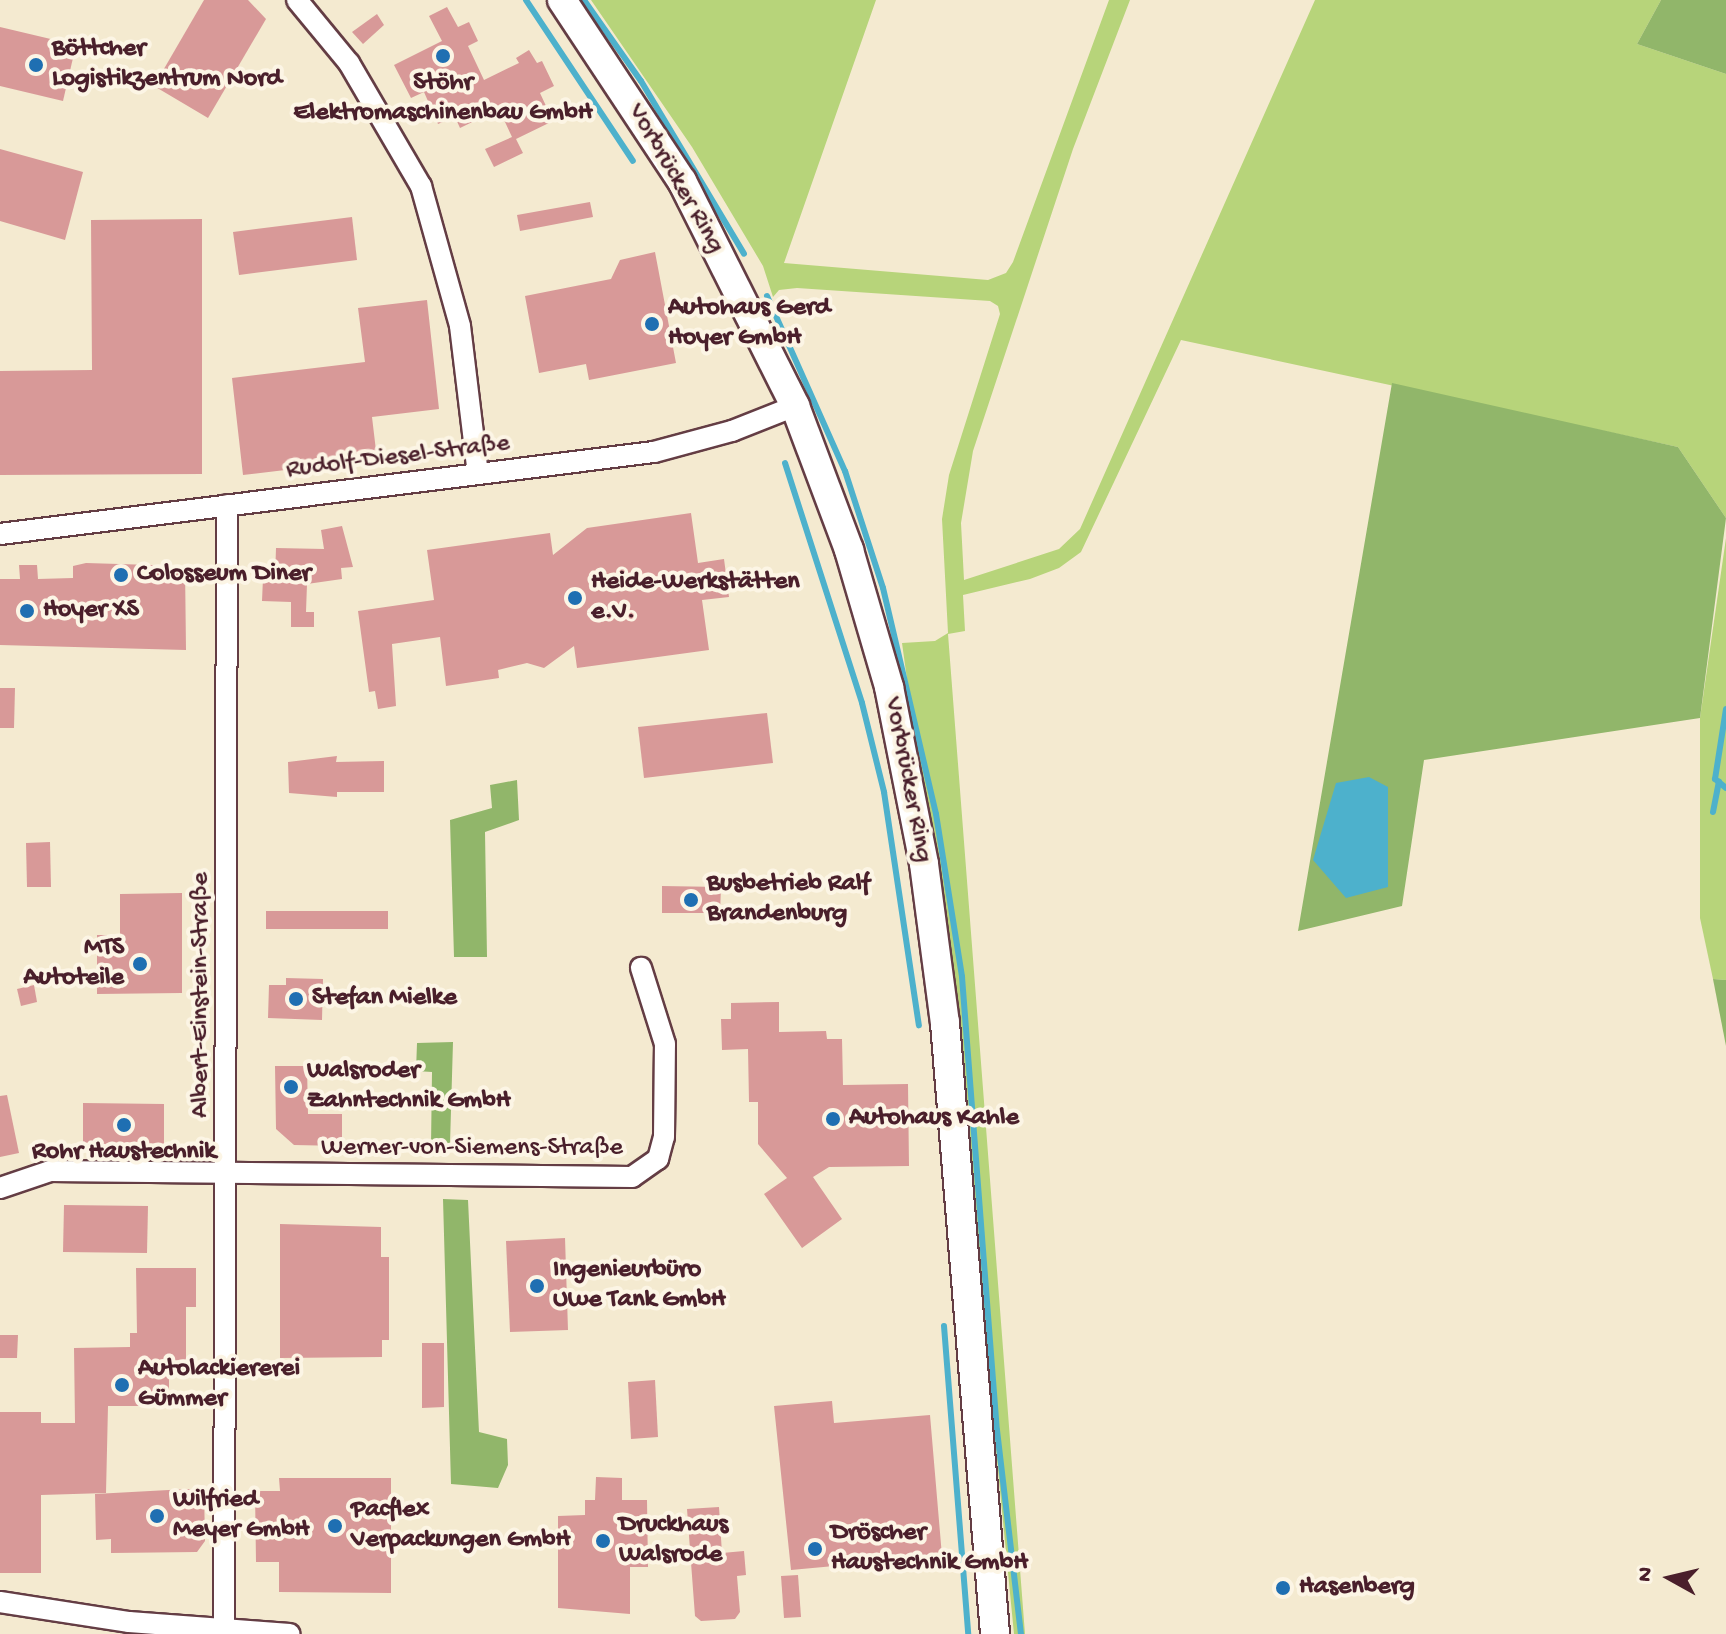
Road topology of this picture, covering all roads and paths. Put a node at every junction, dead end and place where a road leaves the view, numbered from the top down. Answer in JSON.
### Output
{"nodes":[{"id":1,"x":297,"y":0,"type":"edge"},
{"id":2,"x":562,"y":0,"type":"edge"},
{"id":3,"x":795,"y":406,"type":"junction"},
{"id":4,"x":478,"y":474,"type":"junction"},
{"id":5,"x":227,"y":505,"type":"junction"},
{"id":6,"x":0,"y":534,"type":"edge"},
{"id":7,"x":641,"y":968,"type":"dead end"},
{"id":8,"x":228,"y":1173,"type":"junction"},
{"id":9,"x":0,"y":1188,"type":"edge"},
{"id":10,"x":0,"y":1602,"type":"edge"},
{"id":11,"x":224,"y":1629,"type":"junction"},
{"id":12,"x":290,"y":1634,"type":"edge"},
{"id":13,"x":995,"y":1634,"type":"edge"}],
"edges":[{"from":1,"to":4,"type":"street"},
{"from":2,"to":3,"type":"main road","name":"Vorbrücker Ring"},
{"from":3,"to":4,"type":"street","name":"Rudolf-Diesel-Straße"},
{"from":3,"to":13,"type":"main road","name":"Vorbrücker Ring"},
{"from":4,"to":5,"type":"street","name":"Rudolf-Diesel-Straße"},
{"from":5,"to":6,"type":"street","name":"Rudolf-Diesel-Straße"},
{"from":5,"to":8,"type":"street","name":"Albert-Einstein-Straße"},
{"from":7,"to":8,"type":"street","name":"Werner-von-Siemens-Straße"},
{"from":8,"to":9,"type":"street"},
{"from":8,"to":11,"type":"street","name":"Albert-Einstein-Straße"},
{"from":10,"to":11,"type":"street"},
{"from":11,"to":12,"type":"street"}]}
